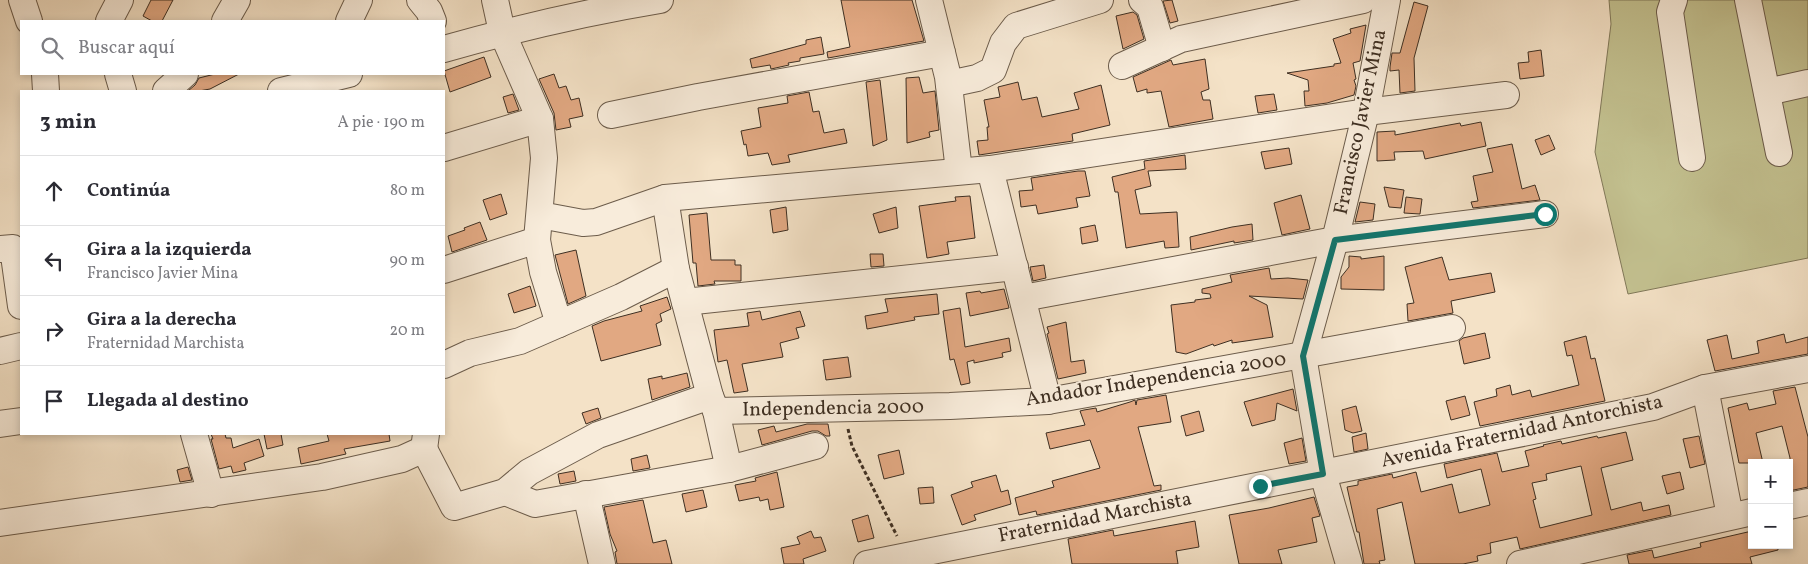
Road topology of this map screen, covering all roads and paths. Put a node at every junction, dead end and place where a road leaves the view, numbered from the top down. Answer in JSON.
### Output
{"nodes":[{"id":1,"x":22,"y":0,"type":"edge"},
{"id":2,"x":120,"y":0,"type":"edge"},
{"id":3,"x":237,"y":0,"type":"edge"},
{"id":4,"x":359,"y":0,"type":"edge"},
{"id":5,"x":420,"y":0,"type":"edge"},
{"id":6,"x":495,"y":0,"type":"edge"},
{"id":7,"x":660,"y":0,"type":"edge"},
{"id":8,"x":929,"y":0,"type":"edge"},
{"id":9,"x":1100,"y":0,"type":"edge"},
{"id":10,"x":1142,"y":0,"type":"edge"},
{"id":11,"x":1363,"y":0,"type":"edge"},
{"id":12,"x":1387,"y":0,"type":"edge"},
{"id":13,"x":1674,"y":0,"type":"edge"},
{"id":14,"x":1748,"y":0,"type":"edge"},
{"id":15,"x":623,"y":3,"type":"edge"},
{"id":16,"x":29,"y":20,"type":"edge"},
{"id":17,"x":110,"y":20,"type":"edge"},
{"id":18,"x":226,"y":20,"type":"edge"},
{"id":19,"x":349,"y":20,"type":"edge"},
{"id":20,"x":433,"y":20,"type":"edge"},
{"id":21,"x":502,"y":32,"type":"junction"},
{"id":22,"x":1162,"y":48,"type":"junction"},
{"id":23,"x":445,"y":49,"type":"edge"},
{"id":24,"x":942,"y":54,"type":"junction"},
{"id":25,"x":1122,"y":66,"type":"dead end"},
{"id":26,"x":45,"y":75,"type":"edge"},
{"id":27,"x":118,"y":75,"type":"edge"},
{"id":28,"x":159,"y":75,"type":"edge"},
{"id":29,"x":184,"y":75,"type":"edge"},
{"id":30,"x":342,"y":75,"type":"edge"},
{"id":31,"x":321,"y":78,"type":"edge"},
{"id":32,"x":1808,"y":83,"type":"edge"},
{"id":33,"x":949,"y":84,"type":"junction"},
{"id":34,"x":46,"y":90,"type":"edge"},
{"id":35,"x":123,"y":90,"type":"edge"},
{"id":36,"x":165,"y":90,"type":"edge"},
{"id":37,"x":166,"y":90,"type":"edge"},
{"id":38,"x":284,"y":90,"type":"edge"},
{"id":39,"x":1767,"y":92,"type":"junction"},
{"id":40,"x":1506,"y":95,"type":"dead end"},
{"id":41,"x":1366,"y":112,"type":"junction"},
{"id":42,"x":611,"y":115,"type":"dead end"},
{"id":43,"x":540,"y":119,"type":"junction"},
{"id":44,"x":445,"y":148,"type":"edge"},
{"id":45,"x":1779,"y":154,"type":"dead end"},
{"id":46,"x":1692,"y":158,"type":"dead end"},
{"id":47,"x":990,"y":169,"type":"junction"},
{"id":48,"x":959,"y":171,"type":"junction"},
{"id":49,"x":665,"y":198,"type":"junction"},
{"id":50,"x":1545,"y":214,"type":"dead end"},
{"id":51,"x":538,"y":228,"type":"junction"},
{"id":52,"x":1335,"y":240,"type":"junction"},
{"id":53,"x":0,"y":249,"type":"edge"},
{"id":54,"x":1015,"y":267,"type":"junction"},
{"id":55,"x":676,"y":269,"type":"junction"},
{"id":56,"x":445,"y":270,"type":"edge"},
{"id":57,"x":20,"y":295,"type":"edge"},
{"id":58,"x":1023,"y":298,"type":"junction"},
{"id":59,"x":685,"y":302,"type":"junction"},
{"id":60,"x":560,"y":324,"type":"junction"},
{"id":61,"x":1452,"y":328,"type":"dead end"},
{"id":62,"x":20,"y":346,"type":"edge"},
{"id":63,"x":0,"y":351,"type":"edge"},
{"id":64,"x":1303,"y":356,"type":"junction"},
{"id":65,"x":445,"y":365,"type":"edge"},
{"id":66,"x":1808,"y":369,"type":"edge"},
{"id":67,"x":1705,"y":388,"type":"junction"},
{"id":68,"x":1048,"y":401,"type":"junction"},
{"id":69,"x":713,"y":404,"type":"junction"},
{"id":70,"x":950,"y":406,"type":"joint"},
{"id":71,"x":843,"y":408,"type":"junction"},
{"id":72,"x":20,"y":421,"type":"edge"},
{"id":73,"x":0,"y":424,"type":"edge"},
{"id":74,"x":194,"y":435,"type":"edge"},
{"id":75,"x":425,"y":441,"type":"edge"},
{"id":76,"x":815,"y":446,"type":"dead end"},
{"id":77,"x":729,"y":469,"type":"junction"},
{"id":78,"x":1323,"y":474,"type":"junction"},
{"id":79,"x":505,"y":492,"type":"junction"},
{"id":80,"x":211,"y":494,"type":"junction"},
{"id":81,"x":586,"y":494,"type":"junction"},
{"id":82,"x":1808,"y":502,"type":"edge"},
{"id":83,"x":1793,"y":505,"type":"edge"},
{"id":84,"x":1741,"y":514,"type":"edge"},
{"id":85,"x":0,"y":523,"type":"edge"},
{"id":86,"x":1605,"y":555,"type":"edge"},
{"id":87,"x":907,"y":560,"type":"edge"},
{"id":88,"x":602,"y":564,"type":"edge"},
{"id":89,"x":867,"y":564,"type":"edge"},
{"id":90,"x":1349,"y":564,"type":"edge"},
{"id":91,"x":1520,"y":564,"type":"edge"}],
"edges":[{"from":1,"to":16,"type":"street"},
{"from":2,"to":17,"type":"street"},
{"from":3,"to":18,"type":"street"},
{"from":4,"to":19,"type":"street"},
{"from":5,"to":20,"type":"street"},
{"from":6,"to":21,"type":"street"},
{"from":7,"to":15,"type":"street"},
{"from":8,"to":24,"type":"street"},
{"from":9,"to":33,"type":"street"},
{"from":10,"to":22,"type":"street"},
{"from":11,"to":22,"type":"street"},
{"from":12,"to":41,"type":"street","name":"Francisco Javier Mina"},
{"from":13,"to":46,"type":"street"},
{"from":14,"to":39,"type":"street"},
{"from":15,"to":21,"type":"street"},
{"from":21,"to":23,"type":"street"},
{"from":21,"to":43,"type":"street"},
{"from":22,"to":25,"type":"street"},
{"from":24,"to":33,"type":"street"},
{"from":24,"to":42,"type":"street"},
{"from":26,"to":34,"type":"street"},
{"from":27,"to":35,"type":"street"},
{"from":28,"to":36,"type":"street"},
{"from":29,"to":37,"type":"street"},
{"from":30,"to":31,"type":"street"},
{"from":31,"to":38,"type":"street"},
{"from":32,"to":39,"type":"street"},
{"from":33,"to":48,"type":"street"},
{"from":39,"to":45,"type":"street"},
{"from":40,"to":41,"type":"street"},
{"from":41,"to":47,"type":"street"},
{"from":41,"to":52,"type":"street","name":"Francisco Javier Mina"},
{"from":43,"to":44,"type":"street"},
{"from":43,"to":51,"type":"street"},
{"from":47,"to":48,"type":"street"},
{"from":47,"to":54,"type":"street"},
{"from":48,"to":49,"type":"street"},
{"from":49,"to":51,"type":"street"},
{"from":49,"to":55,"type":"street"},
{"from":50,"to":52,"type":"street"},
{"from":51,"to":56,"type":"street"},
{"from":51,"to":60,"type":"street"},
{"from":52,"to":58,"type":"street"},
{"from":52,"to":64,"type":"street","name":"Francisco Javier Mina"},
{"from":53,"to":57,"type":"street"},
{"from":54,"to":58,"type":"street"},
{"from":54,"to":59,"type":"street"},
{"from":55,"to":59,"type":"street"},
{"from":55,"to":60,"type":"street"},
{"from":58,"to":68,"type":"street"},
{"from":59,"to":69,"type":"street"},
{"from":60,"to":65,"type":"street"},
{"from":61,"to":64,"type":"street"},
{"from":62,"to":63,"type":"street"},
{"from":64,"to":68,"type":"street","name":"Andador Independencia 2000"},
{"from":64,"to":78,"type":"street","name":"Francisco Javier Mina"},
{"from":66,"to":67,"type":"street","name":"Avenida Fraternidad Antorchista"},
{"from":67,"to":78,"type":"street","name":"Avenida Fraternidad Antorchista"},
{"from":67,"to":84,"type":"street"},
{"from":68,"to":70,"type":"street","name":"Andador Independencia 2000"},
{"from":69,"to":71,"type":"street","name":"Independencia 2000"},
{"from":69,"to":77,"type":"street"},
{"from":69,"to":79,"type":"street","name":"Independencia 2000"},
{"from":70,"to":71,"type":"street","name":"Independencia 2000"},
{"from":71,"to":87,"type":"path"},
{"from":72,"to":73,"type":"street"},
{"from":74,"to":80,"type":"street"},
{"from":75,"to":79,"type":"street","name":"Independencia 2000"},
{"from":75,"to":80,"type":"street"},
{"from":76,"to":77,"type":"street"},
{"from":77,"to":81,"type":"street"},
{"from":78,"to":87,"type":"street","name":"Fraternidad Marchista"},
{"from":78,"to":90,"type":"street","name":"Francisco Javier Mina"},
{"from":79,"to":81,"type":"street"},
{"from":80,"to":85,"type":"street"},
{"from":81,"to":88,"type":"street"},
{"from":82,"to":83,"type":"street"},
{"from":84,"to":86,"type":"street"},
{"from":86,"to":91,"type":"street"},
{"from":87,"to":89,"type":"street","name":"Fraternidad Marchista"}]}
